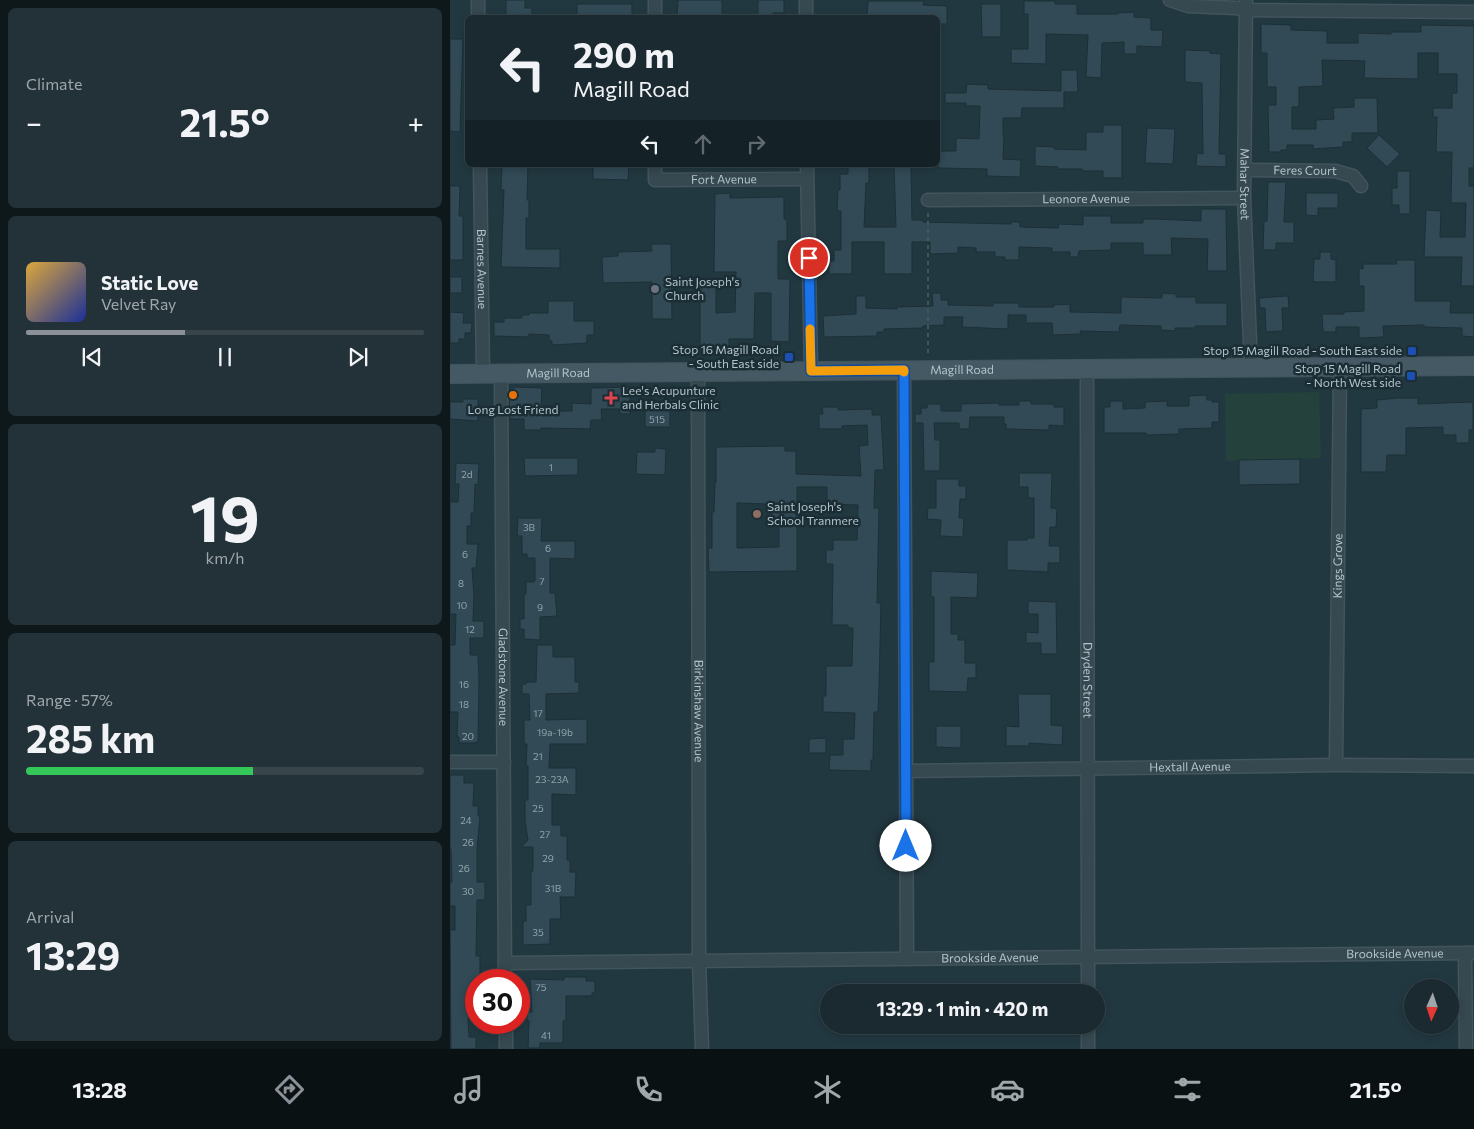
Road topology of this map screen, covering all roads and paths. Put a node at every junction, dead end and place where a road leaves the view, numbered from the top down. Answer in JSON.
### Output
{"nodes":[{"id":1,"x":478,"y":0,"type":"edge"},
{"id":2,"x":655,"y":0,"type":"edge"},
{"id":3,"x":806,"y":0,"type":"edge"},
{"id":4,"x":1170,"y":0,"type":"edge"},
{"id":5,"x":1246,"y":5,"type":"edge"},
{"id":6,"x":1474,"y":12,"type":"edge"},
{"id":7,"x":478,"y":15,"type":"edge"},
{"id":8,"x":655,"y":15,"type":"edge"},
{"id":9,"x":806,"y":15,"type":"edge"},
{"id":10,"x":480,"y":167,"type":"edge"},
{"id":11,"x":655,"y":167,"type":"edge"},
{"id":12,"x":807,"y":167,"type":"edge"},
{"id":13,"x":1244,"y":170,"type":"junction"},
{"id":14,"x":807,"y":178,"type":"junction"},
{"id":15,"x":1361,"y":186,"type":"dead end"},
{"id":16,"x":1244,"y":198,"type":"junction"},
{"id":17,"x":928,"y":200,"type":"joint"},
{"id":18,"x":1474,"y":366,"type":"edge"},
{"id":19,"x":1340,"y":367,"type":"junction"},
{"id":20,"x":1251,"y":368,"type":"junction"},
{"id":21,"x":1087,"y":369,"type":"junction"},
{"id":22,"x":904,"y":370,"type":"junction"},
{"id":23,"x":928,"y":370,"type":"junction"},
{"id":24,"x":811,"y":371,"type":"junction"},
{"id":25,"x":698,"y":372,"type":"junction"},
{"id":26,"x":450,"y":374,"type":"edge"},
{"id":27,"x":492,"y":374,"type":"junction"},
{"id":28,"x":450,"y":762,"type":"edge"},
{"id":29,"x":504,"y":762,"type":"junction"},
{"id":30,"x":1336,"y":765,"type":"junction"},
{"id":31,"x":1474,"y":766,"type":"edge"},
{"id":32,"x":1087,"y":769,"type":"junction"},
{"id":33,"x":906,"y":771,"type":"junction"},
{"id":34,"x":1469,"y":953,"type":"edge"},
{"id":35,"x":1088,"y":957,"type":"junction"},
{"id":36,"x":907,"y":959,"type":"junction"},
{"id":37,"x":699,"y":961,"type":"junction"},
{"id":38,"x":505,"y":963,"type":"junction"},
{"id":39,"x":505,"y":969,"type":"edge"},
{"id":40,"x":1088,"y":984,"type":"edge"},
{"id":41,"x":506,"y":1034,"type":"edge"},
{"id":42,"x":1088,"y":1034,"type":"edge"},
{"id":43,"x":506,"y":1049,"type":"edge"},
{"id":44,"x":702,"y":1049,"type":"edge"},
{"id":45,"x":1088,"y":1049,"type":"edge"},
{"id":46,"x":1466,"y":1049,"type":"edge"}],
"edges":[{"from":1,"to":7,"type":"street"},
{"from":2,"to":8,"type":"street"},
{"from":3,"to":9,"type":"street"},
{"from":4,"to":5,"type":"street"},
{"from":5,"to":6,"type":"street"},
{"from":5,"to":13,"type":"street","name":"Mahar Street"},
{"from":10,"to":27,"type":"street","name":"Barnes Avenue"},
{"from":11,"to":14,"type":"street","name":"Fort Avenue"},
{"from":12,"to":14,"type":"street"},
{"from":13,"to":15,"type":"street","name":"Feres Court"},
{"from":13,"to":16,"type":"street","name":"Mahar Street"},
{"from":14,"to":24,"type":"street"},
{"from":16,"to":17,"type":"street","name":"Leonore Avenue"},
{"from":16,"to":20,"type":"street","name":"Mahar Street"},
{"from":17,"to":23,"type":"path"},
{"from":18,"to":19,"type":"main road","name":"Magill Road"},
{"from":19,"to":20,"type":"main road","name":"Magill Road"},
{"from":19,"to":30,"type":"street","name":"Kings Grove"},
{"from":20,"to":21,"type":"main road","name":"Magill Road"},
{"from":21,"to":23,"type":"main road","name":"Magill Road"},
{"from":21,"to":32,"type":"street","name":"Dryden Street"},
{"from":22,"to":23,"type":"main road","name":"Magill Road"},
{"from":22,"to":24,"type":"main road","name":"Magill Road"},
{"from":22,"to":33,"type":"street"},
{"from":24,"to":25,"type":"main road","name":"Magill Road"},
{"from":25,"to":27,"type":"main road","name":"Magill Road"},
{"from":25,"to":37,"type":"street","name":"Birkinshaw Avenue"},
{"from":26,"to":27,"type":"main road","name":"Magill Road"},
{"from":27,"to":29,"type":"street","name":"Gladstone Avenue"},
{"from":28,"to":29,"type":"street"},
{"from":29,"to":38,"type":"street","name":"Gladstone Avenue"},
{"from":30,"to":31,"type":"street","name":"Hextall Avenue"},
{"from":30,"to":32,"type":"street","name":"Hextall Avenue"},
{"from":32,"to":33,"type":"street","name":"Hextall Avenue"},
{"from":32,"to":35,"type":"street","name":"Dryden Street"},
{"from":33,"to":36,"type":"street"},
{"from":34,"to":35,"type":"street","name":"Brookside Avenue"},
{"from":34,"to":46,"type":"street"},
{"from":35,"to":36,"type":"street","name":"Brookside Avenue"},
{"from":35,"to":40,"type":"street","name":"Dryden Street"},
{"from":36,"to":37,"type":"street","name":"Brookside Avenue"},
{"from":37,"to":38,"type":"street","name":"Brookside Avenue"},
{"from":37,"to":44,"type":"street","name":"Birkinshaw Avenue"},
{"from":38,"to":39,"type":"street","name":"Gladstone Avenue"},
{"from":41,"to":43,"type":"street"},
{"from":42,"to":45,"type":"street"}]}
